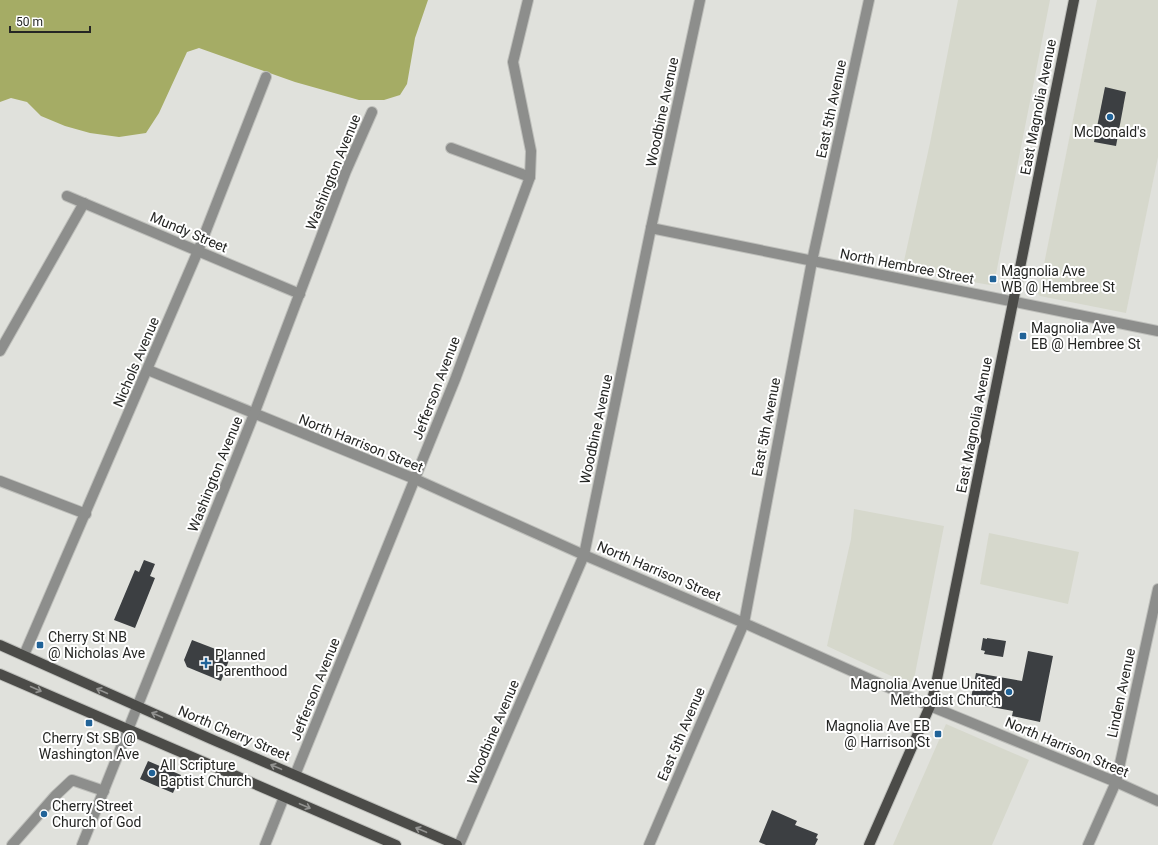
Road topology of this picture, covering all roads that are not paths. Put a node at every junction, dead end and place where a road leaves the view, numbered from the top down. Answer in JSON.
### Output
{"nodes":[{"id":1,"x":528,"y":0,"type":"edge"},
{"id":2,"x":700,"y":0,"type":"edge"},
{"id":3,"x":869,"y":0,"type":"edge"},
{"id":4,"x":1074,"y":0,"type":"edge"},
{"id":5,"x":266,"y":78,"type":"dead end"},
{"id":6,"x":372,"y":112,"type":"dead end"},
{"id":7,"x":450,"y":148,"type":"dead end"},
{"id":8,"x":530,"y":177,"type":"junction"},
{"id":9,"x":67,"y":196,"type":"dead end"},
{"id":10,"x":84,"y":203,"type":"junction"},
{"id":11,"x":651,"y":228,"type":"junction"},
{"id":12,"x":198,"y":251,"type":"junction"},
{"id":13,"x":812,"y":261,"type":"junction"},
{"id":14,"x":300,"y":294,"type":"junction"},
{"id":15,"x":1013,"y":302,"type":"junction"},
{"id":16,"x":1158,"y":331,"type":"edge"},
{"id":17,"x":0,"y":351,"type":"edge"},
{"id":18,"x":148,"y":370,"type":"junction"},
{"id":19,"x":254,"y":414,"type":"junction"},
{"id":20,"x":415,"y":479,"type":"junction"},
{"id":21,"x":0,"y":481,"type":"edge"},
{"id":22,"x":86,"y":514,"type":"junction"},
{"id":23,"x":584,"y":555,"type":"junction"},
{"id":24,"x":1158,"y":589,"type":"edge"},
{"id":25,"x":744,"y":623,"type":"junction"},
{"id":26,"x":0,"y":645,"type":"edge"},
{"id":27,"x":24,"y":655,"type":"junction"},
{"id":28,"x":0,"y":674,"type":"edge"},
{"id":29,"x":138,"y":706,"type":"junction"},
{"id":30,"x":930,"y":706,"type":"junction"},
{"id":31,"x":128,"y":730,"type":"junction"},
{"id":32,"x":295,"y":775,"type":"junction"},
{"id":33,"x":1116,"y":782,"type":"junction"},
{"id":34,"x":104,"y":791,"type":"junction"},
{"id":35,"x":284,"y":797,"type":"junction"},
{"id":36,"x":1158,"y":801,"type":"edge"},
{"id":37,"x":12,"y":845,"type":"edge"},
{"id":38,"x":82,"y":845,"type":"edge"},
{"id":39,"x":265,"y":845,"type":"edge"},
{"id":40,"x":396,"y":845,"type":"edge"},
{"id":41,"x":458,"y":845,"type":"edge"},
{"id":42,"x":649,"y":845,"type":"edge"},
{"id":43,"x":869,"y":845,"type":"edge"},
{"id":44,"x":1088,"y":845,"type":"edge"}],
"edges":[{"from":1,"to":8,"type":"street","name":"Jefferson Avenue"},
{"from":2,"to":11,"type":"street","name":"Woodbine Avenue"},
{"from":3,"to":13,"type":"street","name":"East 5th Avenue"},
{"from":4,"to":15,"type":"main road","name":"East Magnolia Avenue"},
{"from":5,"to":12,"type":"street","name":"Nichols Avenue"},
{"from":6,"to":14,"type":"street","name":"Washington Avenue"},
{"from":7,"to":8,"type":"street"},
{"from":8,"to":20,"type":"street","name":"Jefferson Avenue"},
{"from":9,"to":10,"type":"street","name":"Mundy Street"},
{"from":10,"to":12,"type":"street","name":"Mundy Street"},
{"from":10,"to":17,"type":"street"},
{"from":11,"to":13,"type":"street","name":"North Hembree Street"},
{"from":11,"to":23,"type":"street","name":"Woodbine Avenue"},
{"from":12,"to":14,"type":"street","name":"Mundy Street"},
{"from":12,"to":18,"type":"street","name":"Nichols Avenue"},
{"from":13,"to":15,"type":"street","name":"North Hembree Street"},
{"from":13,"to":25,"type":"street","name":"East 5th Avenue"},
{"from":14,"to":19,"type":"street","name":"Washington Avenue"},
{"from":15,"to":16,"type":"street","name":"North Hembree Street"},
{"from":15,"to":30,"type":"main road","name":"East Magnolia Avenue"},
{"from":18,"to":19,"type":"street","name":"North Harrison Street"},
{"from":18,"to":22,"type":"street","name":"Nichols Avenue"},
{"from":19,"to":20,"type":"street","name":"North Harrison Street"},
{"from":19,"to":29,"type":"street","name":"Washington Avenue"},
{"from":20,"to":23,"type":"street","name":"North Harrison Street"},
{"from":20,"to":32,"type":"street","name":"Jefferson Avenue"},
{"from":21,"to":22,"type":"street"},
{"from":22,"to":27,"type":"street","name":"Nichols Avenue"},
{"from":23,"to":25,"type":"street","name":"North Harrison Street"},
{"from":23,"to":41,"type":"street","name":"Woodbine Avenue"},
{"from":24,"to":33,"type":"street","name":"Linden Avenue"},
{"from":25,"to":30,"type":"street","name":"North Harrison Street"},
{"from":25,"to":42,"type":"street","name":"East 5th Avenue"},
{"from":26,"to":27,"type":"main road","name":"North Cherry Street"},
{"from":29,"to":27,"type":"main road","name":"North Cherry Street","one_way":true},
{"from":28,"to":31,"type":"main road","one_way":true},
{"from":29,"to":31,"type":"street","name":"Washington Avenue"},
{"from":32,"to":29,"type":"main road","name":"North Cherry Street","one_way":true},
{"from":30,"to":33,"type":"street","name":"North Harrison Street"},
{"from":30,"to":43,"type":"main road","name":"East Magnolia Avenue"},
{"from":31,"to":34,"type":"street","name":"Washington Avenue"},
{"from":31,"to":35,"type":"main road"},
{"from":41,"to":32,"type":"main road","name":"North Cherry Street","one_way":true},
{"from":33,"to":36,"type":"street","name":"North Harrison Street"},
{"from":33,"to":44,"type":"street","name":"Linden Avenue"},
{"from":34,"to":37,"type":"street"},
{"from":34,"to":38,"type":"street","name":"Washington Avenue"},
{"from":35,"to":39,"type":"street"},
{"from":35,"to":40,"type":"main road","one_way":true}]}
